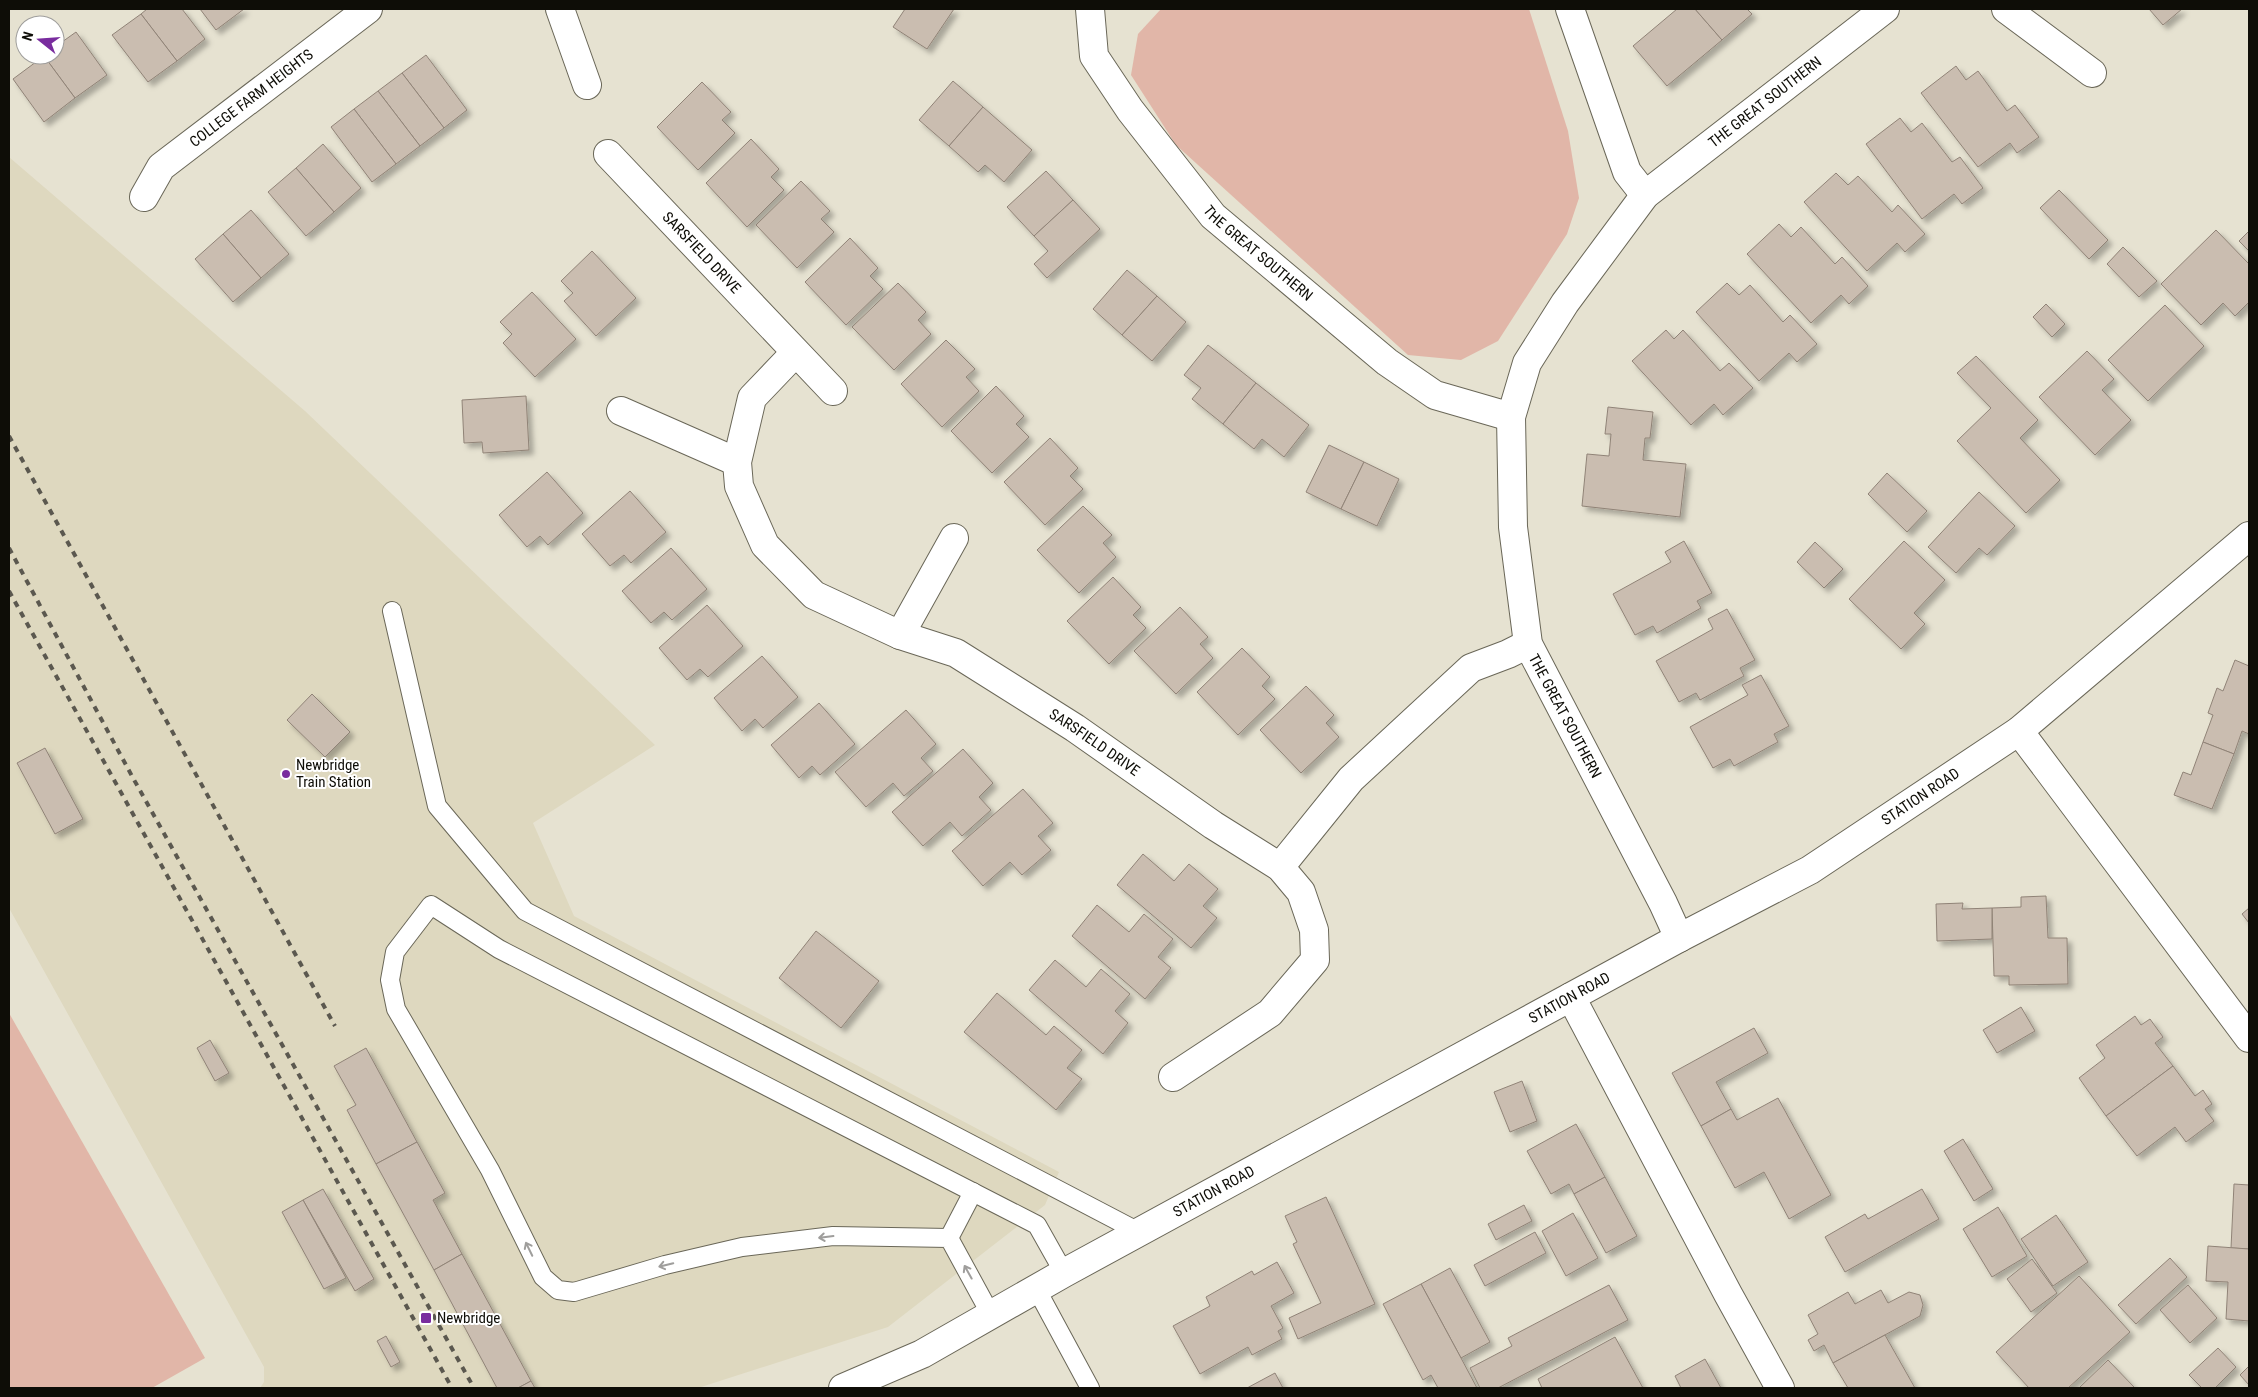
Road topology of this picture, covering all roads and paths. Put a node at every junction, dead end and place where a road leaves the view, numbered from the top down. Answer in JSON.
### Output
{"nodes":[{"id":1,"x":368,"y":9,"type":"edge"},
{"id":2,"x":560,"y":9,"type":"edge"},
{"id":3,"x":1090,"y":9,"type":"edge"},
{"id":4,"x":1570,"y":9,"type":"edge"},
{"id":5,"x":1885,"y":9,"type":"edge"},
{"id":6,"x":2006,"y":9,"type":"edge"},
{"id":7,"x":2092,"y":73,"type":"dead end"},
{"id":8,"x":587,"y":85,"type":"dead end"},
{"id":9,"x":608,"y":154,"type":"dead end"},
{"id":10,"x":1645,"y":195,"type":"junction"},
{"id":11,"x":144,"y":197,"type":"dead end"},
{"id":12,"x":795,"y":353,"type":"junction"},
{"id":13,"x":833,"y":391,"type":"dead end"},
{"id":14,"x":621,"y":411,"type":"dead end"},
{"id":15,"x":1511,"y":417,"type":"junction"},
{"id":16,"x":737,"y":462,"type":"junction"},
{"id":17,"x":2249,"y":536,"type":"edge"},
{"id":18,"x":954,"y":538,"type":"dead end"},
{"id":19,"x":392,"y":611,"type":"dead end"},
{"id":20,"x":900,"y":635,"type":"junction"},
{"id":21,"x":1528,"y":644,"type":"junction"},
{"id":22,"x":2019,"y":730,"type":"junction"},
{"id":23,"x":1280,"y":867,"type":"junction"},
{"id":24,"x":1679,"y":938,"type":"junction"},
{"id":25,"x":1572,"y":997,"type":"junction"},
{"id":26,"x":2249,"y":1038,"type":"edge"},
{"id":27,"x":1173,"y":1077,"type":"dead end"},
{"id":28,"x":973,"y":1192,"type":"junction"},
{"id":29,"x":1139,"y":1232,"type":"junction"},
{"id":30,"x":949,"y":1238,"type":"junction"},
{"id":31,"x":1064,"y":1273,"type":"junction"},
{"id":32,"x":1036,"y":1290,"type":"junction"},
{"id":33,"x":991,"y":1315,"type":"junction"},
{"id":34,"x":843,"y":1388,"type":"edge"},
{"id":35,"x":1090,"y":1388,"type":"edge"},
{"id":36,"x":1780,"y":1388,"type":"edge"}],
"edges":[{"from":1,"to":11,"type":"street","name":"COLLEGE FARM HEIGHTS"},
{"from":2,"to":8,"type":"street"},
{"from":3,"to":15,"type":"street","name":"THE GREAT SOUTHERN"},
{"from":4,"to":10,"type":"street"},
{"from":5,"to":10,"type":"street","name":"THE GREAT SOUTHERN"},
{"from":6,"to":7,"type":"street"},
{"from":9,"to":12,"type":"street","name":"SARSFIELD DRIVE"},
{"from":10,"to":15,"type":"street","name":"THE GREAT SOUTHERN"},
{"from":12,"to":13,"type":"street","name":"SARSFIELD DRIVE"},
{"from":12,"to":16,"type":"street","name":"SARSFIELD DRIVE"},
{"from":14,"to":16,"type":"street"},
{"from":15,"to":21,"type":"street","name":"THE GREAT SOUTHERN"},
{"from":16,"to":20,"type":"street","name":"SARSFIELD DRIVE"},
{"from":17,"to":22,"type":"street","name":"STATION ROAD"},
{"from":18,"to":20,"type":"street"},
{"from":19,"to":29,"type":"lane"},
{"from":20,"to":23,"type":"street","name":"SARSFIELD DRIVE"},
{"from":21,"to":23,"type":"street"},
{"from":21,"to":24,"type":"street","name":"THE GREAT SOUTHERN"},
{"from":22,"to":24,"type":"street","name":"STATION ROAD"},
{"from":22,"to":26,"type":"street"},
{"from":23,"to":27,"type":"street","name":"SARSFIELD DRIVE"},
{"from":24,"to":25,"type":"street","name":"STATION ROAD"},
{"from":25,"to":29,"type":"street","name":"STATION ROAD"},
{"from":25,"to":36,"type":"street"},
{"from":28,"to":30,"type":"lane"},
{"from":30,"to":28,"type":"lane","one_way":true},
{"from":28,"to":31,"type":"lane"},
{"from":29,"to":31,"type":"street","name":"STATION ROAD"},
{"from":33,"to":30,"type":"lane","one_way":true},
{"from":31,"to":32,"type":"street","name":"STATION ROAD"},
{"from":32,"to":33,"type":"street","name":"STATION ROAD"},
{"from":32,"to":35,"type":"lane"},
{"from":33,"to":34,"type":"street","name":"STATION ROAD"}]}
